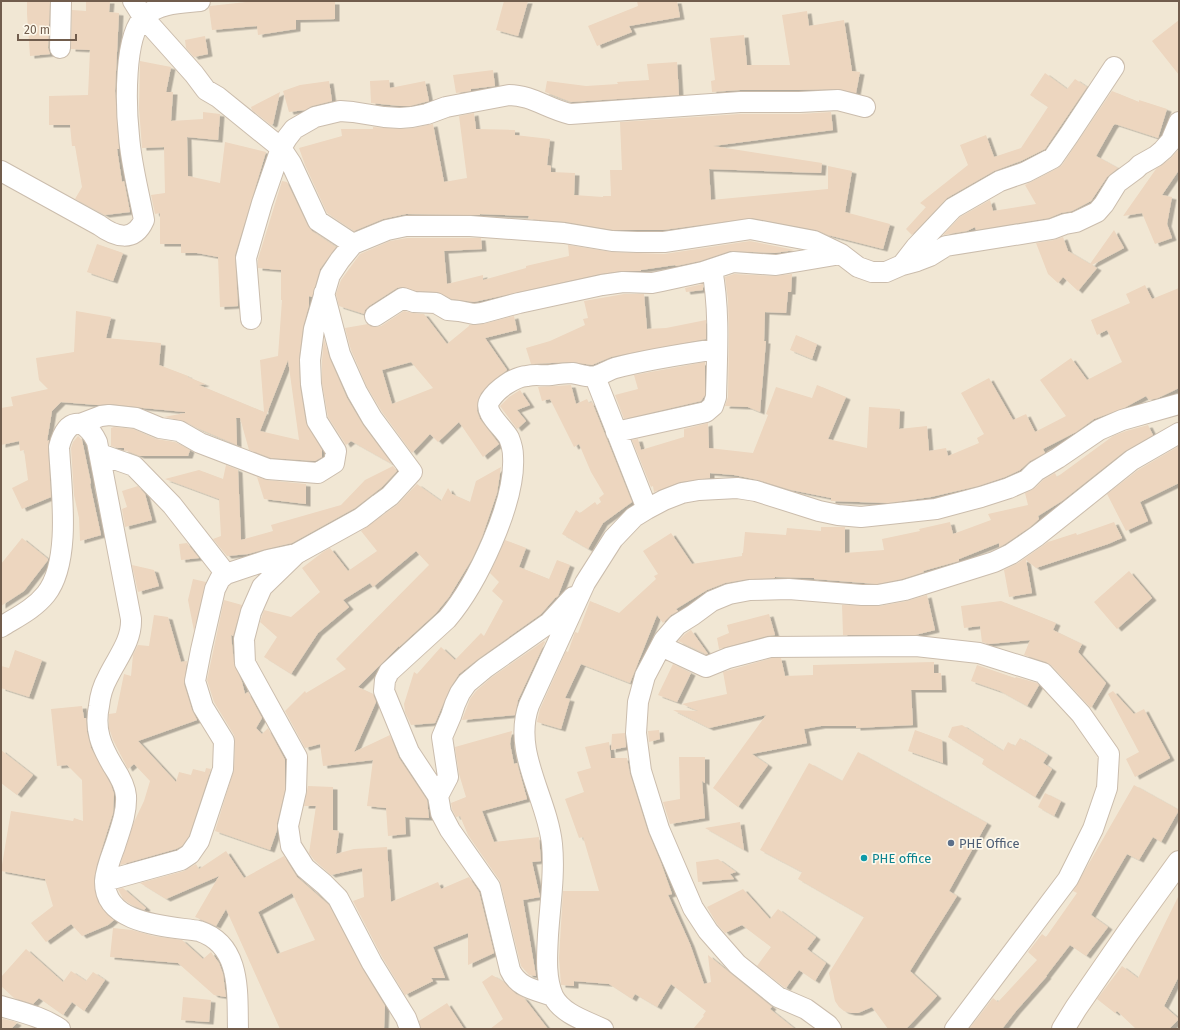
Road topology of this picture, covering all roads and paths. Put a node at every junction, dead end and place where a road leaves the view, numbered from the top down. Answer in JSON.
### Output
{"nodes":[{"id":1,"x":61,"y":1,"type":"edge"},
{"id":2,"x":200,"y":1,"type":"edge"},
{"id":3,"x":138,"y":9,"type":"edge"},
{"id":4,"x":60,"y":48,"type":"dead end"},
{"id":5,"x":1114,"y":66,"type":"dead end"},
{"id":6,"x":865,"y":107,"type":"dead end"},
{"id":7,"x":1179,"y":122,"type":"edge"},
{"id":8,"x":281,"y":148,"type":"junction"},
{"id":9,"x":1,"y":171,"type":"edge"},
{"id":10,"x":353,"y":244,"type":"junction"},
{"id":11,"x":841,"y":254,"type":"junction"},
{"id":12,"x":902,"y":265,"type":"junction"},
{"id":13,"x":712,"y":269,"type":"junction"},
{"id":14,"x":324,"y":293,"type":"junction"},
{"id":15,"x":375,"y":316,"type":"dead end"},
{"id":16,"x":251,"y":319,"type":"dead end"},
{"id":17,"x":717,"y":349,"type":"junction"},
{"id":18,"x":595,"y":377,"type":"junction"},
{"id":19,"x":1179,"y":404,"type":"edge"},
{"id":20,"x":80,"y":424,"type":"junction"},
{"id":21,"x":616,"y":432,"type":"junction"},
{"id":22,"x":1179,"y":433,"type":"edge"},
{"id":23,"x":100,"y":454,"type":"junction"},
{"id":24,"x":647,"y":509,"type":"junction"},
{"id":25,"x":296,"y":554,"type":"junction"},
{"id":26,"x":226,"y":574,"type":"junction"},
{"id":27,"x":585,"y":583,"type":"junction"},
{"id":28,"x":1,"y":627,"type":"edge"},
{"id":29,"x":661,"y":646,"type":"junction"},
{"id":30,"x":438,"y":796,"type":"junction"},
{"id":31,"x":1179,"y":862,"type":"edge"},
{"id":32,"x":106,"y":881,"type":"junction"},
{"id":33,"x":553,"y":996,"type":"junction"},
{"id":34,"x":1,"y":1006,"type":"edge"},
{"id":35,"x":60,"y":1029,"type":"edge"},
{"id":36,"x":238,"y":1029,"type":"edge"},
{"id":37,"x":410,"y":1029,"type":"edge"},
{"id":38,"x":603,"y":1029,"type":"edge"},
{"id":39,"x":831,"y":1029,"type":"edge"},
{"id":40,"x":955,"y":1029,"type":"edge"},
{"id":41,"x":1063,"y":1029,"type":"edge"}],
"edges":[{"from":1,"to":4,"type":"street"},
{"from":2,"to":3,"type":"street"},
{"from":3,"to":8,"type":"street"},
{"from":3,"to":9,"type":"street"},
{"from":5,"to":12,"type":"street"},
{"from":6,"to":8,"type":"street"},
{"from":7,"to":12,"type":"street"},
{"from":8,"to":10,"type":"street"},
{"from":8,"to":16,"type":"street"},
{"from":10,"to":11,"type":"street"},
{"from":10,"to":14,"type":"street"},
{"from":11,"to":12,"type":"street"},
{"from":11,"to":13,"type":"street"},
{"from":13,"to":15,"type":"street"},
{"from":13,"to":17,"type":"street"},
{"from":14,"to":20,"type":"street"},
{"from":14,"to":25,"type":"street"},
{"from":17,"to":18,"type":"street"},
{"from":17,"to":21,"type":"street"},
{"from":18,"to":21,"type":"street"},
{"from":18,"to":30,"type":"street"},
{"from":19,"to":24,"type":"street"},
{"from":20,"to":23,"type":"street"},
{"from":20,"to":28,"type":"street"},
{"from":21,"to":24,"type":"street"},
{"from":22,"to":29,"type":"street"},
{"from":23,"to":26,"type":"street"},
{"from":23,"to":32,"type":"street"},
{"from":24,"to":27,"type":"street"},
{"from":25,"to":26,"type":"street"},
{"from":25,"to":37,"type":"street"},
{"from":26,"to":32,"type":"street"},
{"from":27,"to":30,"type":"street"},
{"from":27,"to":33,"type":"street"},
{"from":29,"to":39,"type":"street"},
{"from":29,"to":40,"type":"street"},
{"from":30,"to":33,"type":"street"},
{"from":31,"to":41,"type":"main road"},
{"from":32,"to":36,"type":"street"},
{"from":33,"to":38,"type":"street"},
{"from":34,"to":35,"type":"street"}]}
